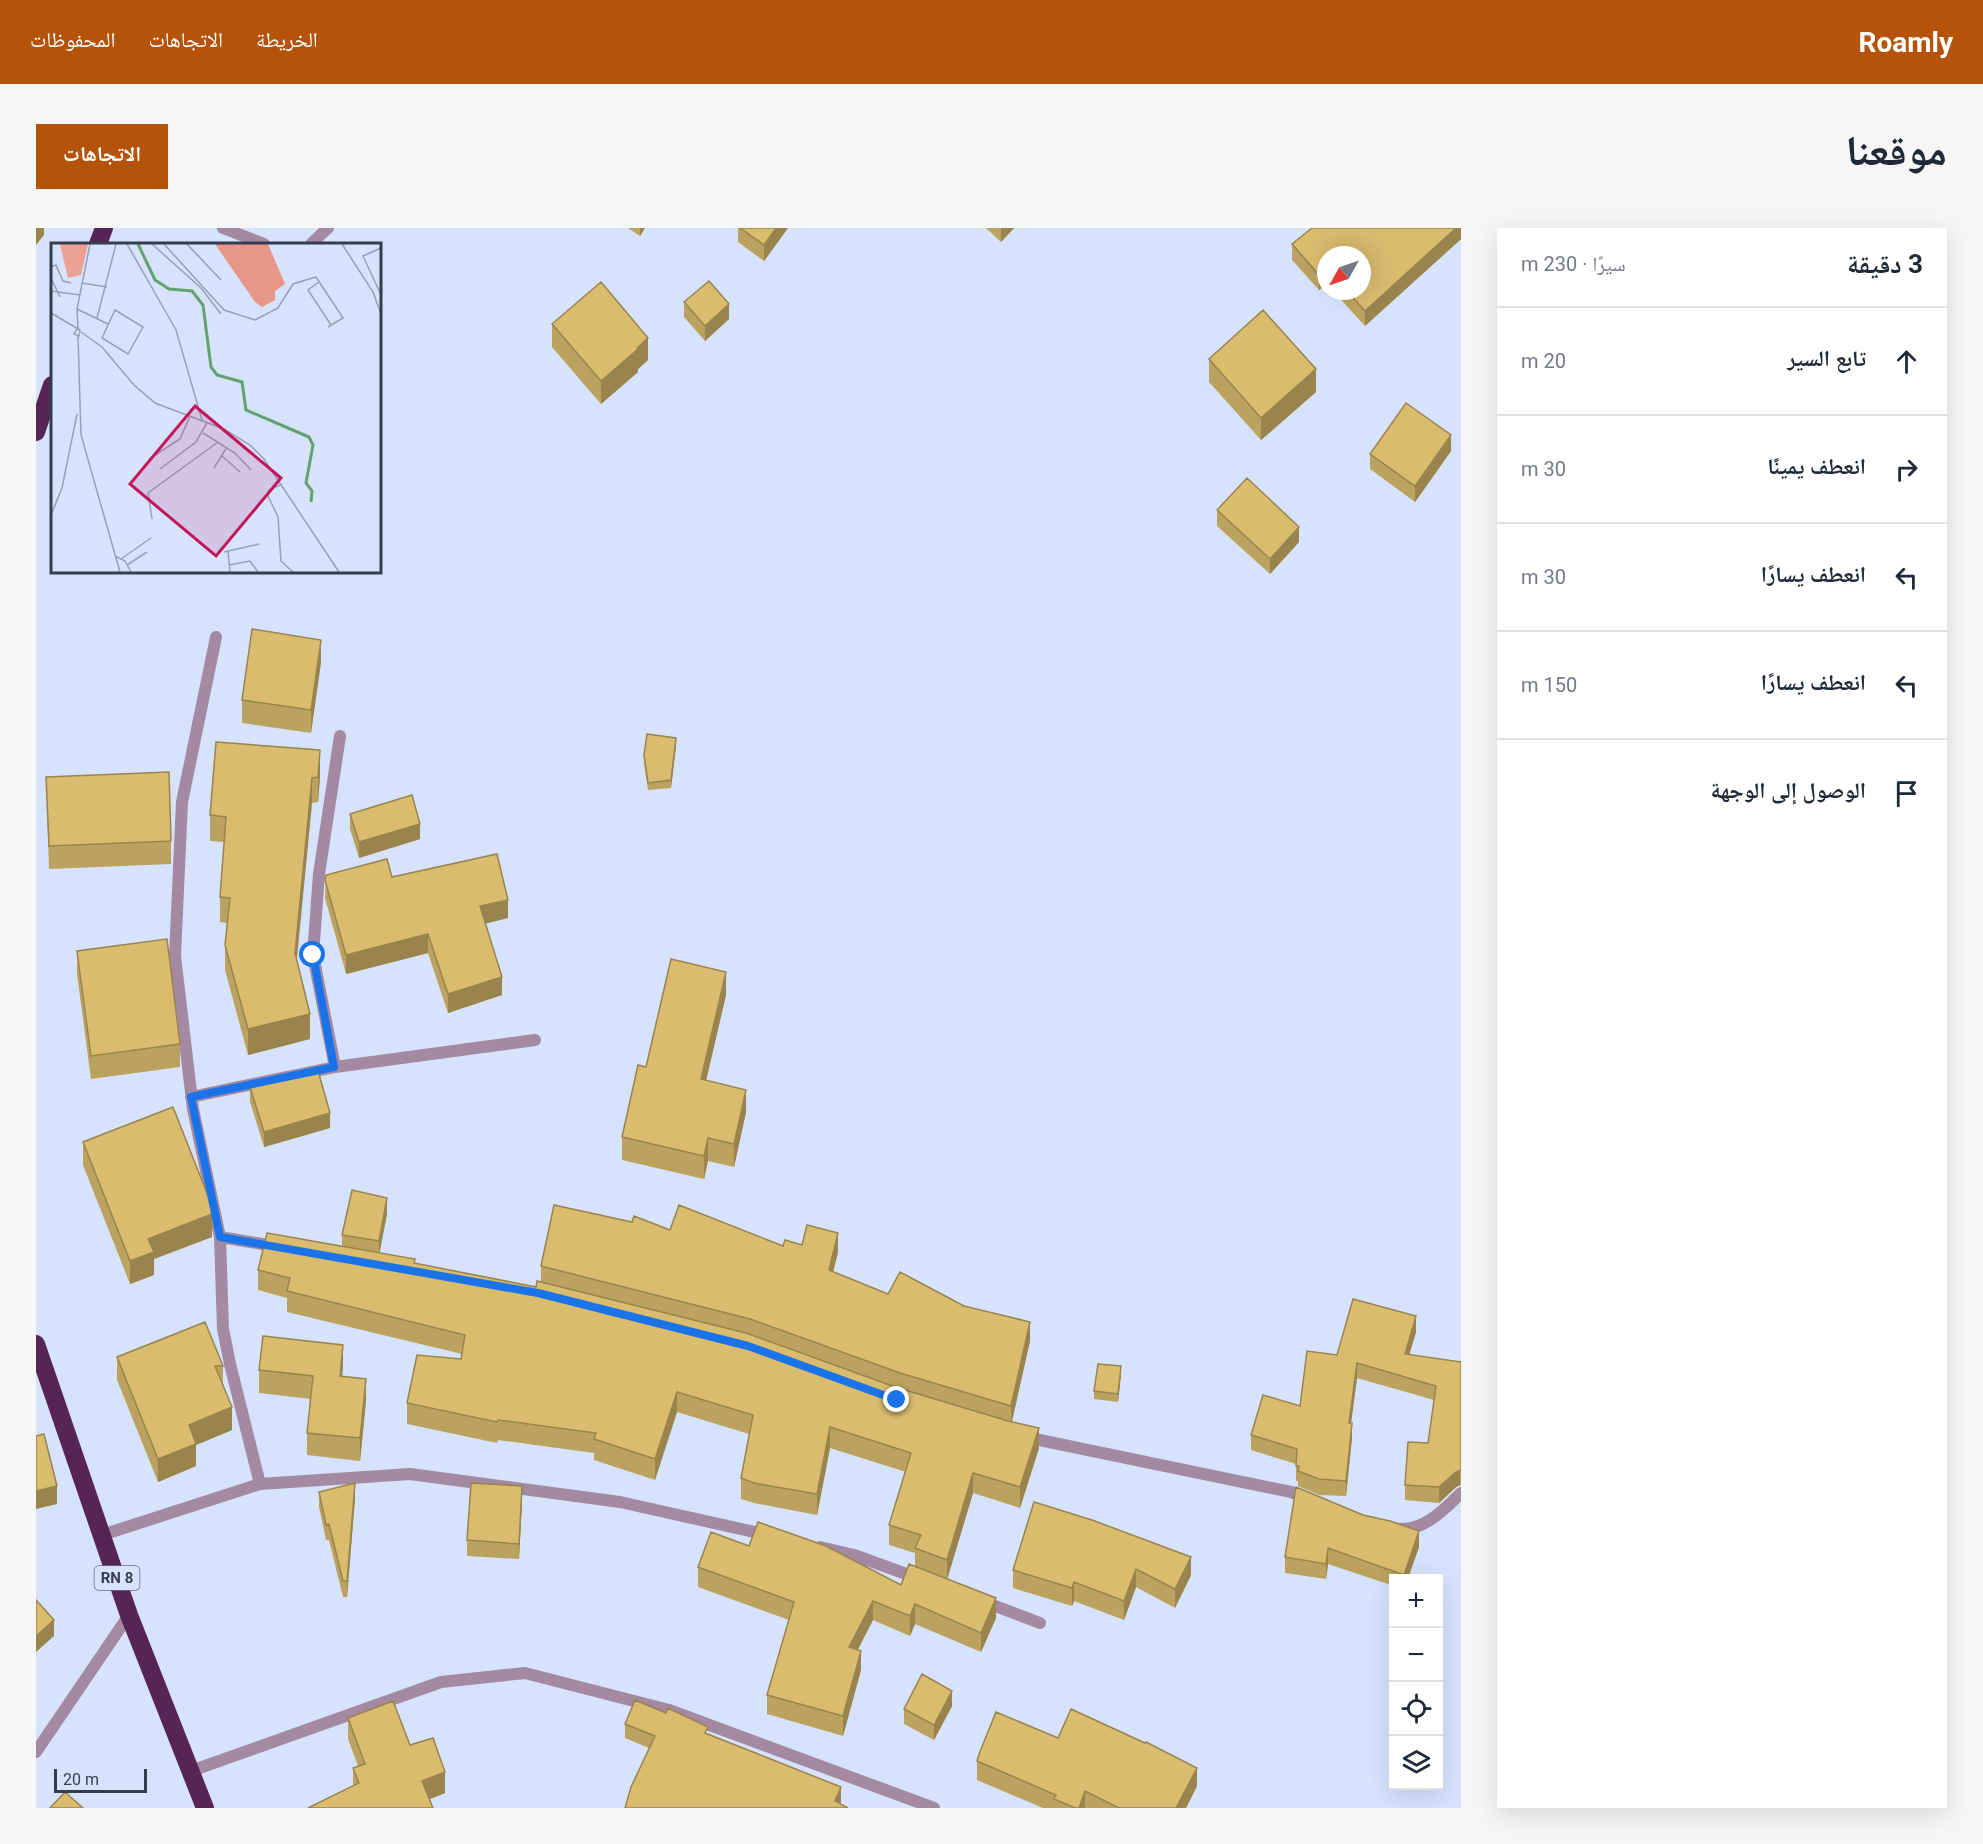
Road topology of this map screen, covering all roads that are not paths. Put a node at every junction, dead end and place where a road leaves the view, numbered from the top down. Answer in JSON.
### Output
{"nodes":[{"id":1,"x":104,"y":228,"type":"edge"},
{"id":2,"x":223,"y":228,"type":"edge"},
{"id":3,"x":328,"y":228,"type":"edge"},
{"id":4,"x":98,"y":243,"type":"edge"},
{"id":5,"x":261,"y":243,"type":"edge"},
{"id":6,"x":312,"y":243,"type":"edge"},
{"id":7,"x":51,"y":388,"type":"edge"},
{"id":8,"x":36,"y":432,"type":"edge"},
{"id":9,"x":216,"y":637,"type":"dead end"},
{"id":10,"x":340,"y":736,"type":"dead end"},
{"id":11,"x":535,"y":1040,"type":"dead end"},
{"id":12,"x":334,"y":1067,"type":"junction"},
{"id":13,"x":191,"y":1097,"type":"junction"},
{"id":14,"x":220,"y":1237,"type":"junction"},
{"id":15,"x":291,"y":1250,"type":"edge"},
{"id":16,"x":36,"y":1344,"type":"edge"},
{"id":17,"x":1010,"y":1434,"type":"edge"},
{"id":18,"x":260,"y":1484,"type":"junction"},
{"id":19,"x":1461,"y":1493,"type":"edge"},
{"id":20,"x":1323,"y":1506,"type":"edge"},
{"id":21,"x":1378,"y":1525,"type":"edge"},
{"id":22,"x":102,"y":1535,"type":"junction"},
{"id":23,"x":784,"y":1539,"type":"edge"},
{"id":24,"x":807,"y":1544,"type":"edge"},
{"id":25,"x":931,"y":1583,"type":"edge"},
{"id":26,"x":974,"y":1599,"type":"edge"},
{"id":27,"x":129,"y":1615,"type":"junction"},
{"id":28,"x":1040,"y":1623,"type":"dead end"},
{"id":29,"x":36,"y":1752,"type":"edge"},
{"id":30,"x":191,"y":1771,"type":"junction"},
{"id":31,"x":206,"y":1808,"type":"edge"},
{"id":32,"x":934,"y":1808,"type":"edge"}],
"edges":[{"from":1,"to":4,"type":"highway"},
{"from":2,"to":5,"type":"street"},
{"from":3,"to":6,"type":"street"},
{"from":7,"to":8,"type":"highway"},
{"from":9,"to":13,"type":"street"},
{"from":10,"to":12,"type":"street"},
{"from":11,"to":12,"type":"street"},
{"from":12,"to":13,"type":"street"},
{"from":13,"to":14,"type":"street"},
{"from":14,"to":15,"type":"street"},
{"from":14,"to":18,"type":"street"},
{"from":16,"to":22,"type":"highway","number":"RN 8"},
{"from":17,"to":20,"type":"street"},
{"from":18,"to":22,"type":"street"},
{"from":18,"to":23,"type":"street"},
{"from":19,"to":21,"type":"street"},
{"from":22,"to":27,"type":"highway","number":"RN 8"},
{"from":24,"to":25,"type":"street"},
{"from":26,"to":28,"type":"street"},
{"from":27,"to":29,"type":"street"},
{"from":27,"to":30,"type":"highway","number":"RN 8"},
{"from":30,"to":31,"type":"highway","number":"RN 8"},
{"from":30,"to":32,"type":"street"}]}
